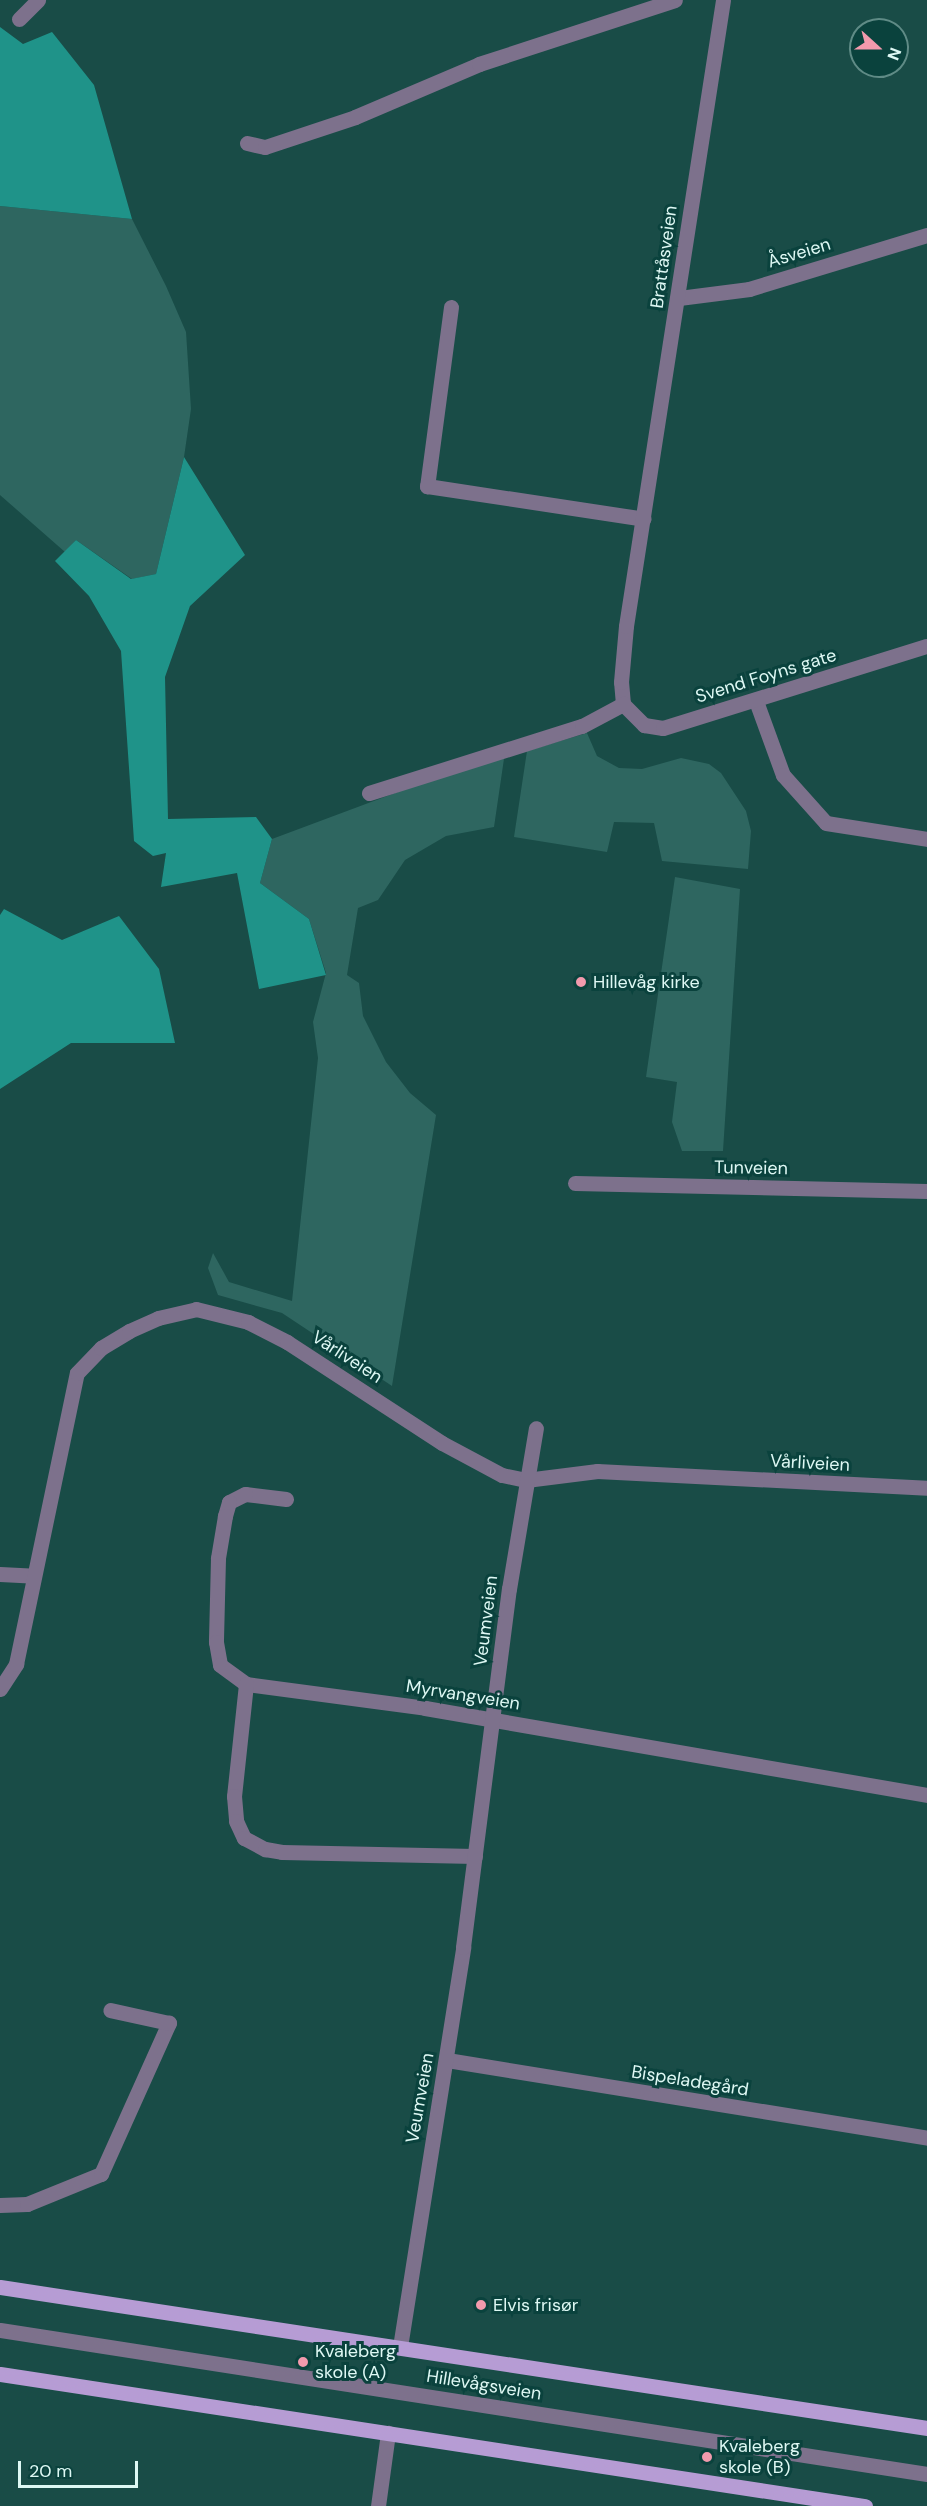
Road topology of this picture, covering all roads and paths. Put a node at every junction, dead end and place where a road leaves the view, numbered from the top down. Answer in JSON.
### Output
{"nodes":[{"id":1,"x":38,"y":0,"type":"edge"},
{"id":2,"x":675,"y":0,"type":"edge"},
{"id":3,"x":723,"y":0,"type":"edge"},
{"id":4,"x":19,"y":19,"type":"dead end"},
{"id":5,"x":247,"y":143,"type":"dead end"},
{"id":6,"x":927,"y":235,"type":"edge"},
{"id":7,"x":679,"y":298,"type":"junction"},
{"id":8,"x":451,"y":307,"type":"dead end"},
{"id":9,"x":644,"y":519,"type":"junction"},
{"id":10,"x":927,"y":646,"type":"edge"},
{"id":11,"x":756,"y":701,"type":"junction"},
{"id":12,"x":623,"y":704,"type":"junction"},
{"id":13,"x":369,"y":793,"type":"dead end"},
{"id":14,"x":927,"y":839,"type":"edge"},
{"id":15,"x":575,"y":1184,"type":"dead end"},
{"id":16,"x":927,"y":1191,"type":"edge"},
{"id":17,"x":536,"y":1428,"type":"dead end"},
{"id":18,"x":526,"y":1480,"type":"junction"},
{"id":19,"x":927,"y":1488,"type":"edge"},
{"id":20,"x":286,"y":1499,"type":"dead end"},
{"id":21,"x":0,"y":1574,"type":"edge"},
{"id":22,"x":34,"y":1576,"type":"junction"},
{"id":23,"x":246,"y":1684,"type":"junction"},
{"id":24,"x":0,"y":1689,"type":"edge"},
{"id":25,"x":494,"y":1720,"type":"junction"},
{"id":26,"x":927,"y":1794,"type":"edge"},
{"id":27,"x":475,"y":1856,"type":"junction"},
{"id":28,"x":110,"y":2010,"type":"dead end"},
{"id":29,"x":447,"y":2060,"type":"junction"},
{"id":30,"x":927,"y":2139,"type":"edge"},
{"id":31,"x":0,"y":2205,"type":"edge"},
{"id":32,"x":0,"y":2287,"type":"edge"},
{"id":33,"x":0,"y":2330,"type":"edge"},
{"id":34,"x":400,"y":2347,"type":"junction"},
{"id":35,"x":0,"y":2374,"type":"edge"},
{"id":36,"x":927,"y":2428,"type":"edge"},
{"id":37,"x":388,"y":2433,"type":"junction"},
{"id":38,"x":927,"y":2474,"type":"edge"},
{"id":39,"x":378,"y":2506,"type":"edge"},
{"id":40,"x":865,"y":2506,"type":"edge"}],
"edges":[{"from":1,"to":4,"type":"street"},
{"from":2,"to":5,"type":"street"},
{"from":3,"to":7,"type":"street","name":"Brattåsveien"},
{"from":6,"to":7,"type":"street","name":"Åsveien"},
{"from":7,"to":9,"type":"street","name":"Brattåsveien"},
{"from":8,"to":9,"type":"street"},
{"from":9,"to":12,"type":"street","name":"Brattåsveien"},
{"from":10,"to":11,"type":"street","name":"Svend Foyns gate"},
{"from":11,"to":12,"type":"street","name":"Svend Foyns gate"},
{"from":11,"to":14,"type":"street"},
{"from":12,"to":13,"type":"street"},
{"from":15,"to":16,"type":"street","name":"Tunveien"},
{"from":17,"to":18,"type":"street","name":"Veumveien"},
{"from":18,"to":19,"type":"street","name":"Vårliveien"},
{"from":18,"to":22,"type":"street","name":"Vårliveien"},
{"from":18,"to":25,"type":"street","name":"Veumveien"},
{"from":20,"to":23,"type":"street","name":"Myrvangveien"},
{"from":21,"to":22,"type":"street"},
{"from":22,"to":24,"type":"street","name":"Vårliveien"},
{"from":23,"to":25,"type":"street","name":"Myrvangveien"},
{"from":23,"to":27,"type":"street"},
{"from":25,"to":26,"type":"street","name":"Myrvangveien"},
{"from":25,"to":27,"type":"street","name":"Veumveien"},
{"from":27,"to":29,"type":"street","name":"Veumveien"},
{"from":28,"to":31,"type":"street"},
{"from":29,"to":30,"type":"street","name":"Bispeladegård"},
{"from":29,"to":34,"type":"street","name":"Veumveien"},
{"from":32,"to":34,"type":"main road","name":"Hillevågsveien"},
{"from":33,"to":38,"type":"street","name":"Hillevågsveien"},
{"from":34,"to":36,"type":"main road","name":"Hillevågsveien"},
{"from":35,"to":37,"type":"main road"},
{"from":37,"to":39,"type":"street"},
{"from":37,"to":40,"type":"main road"}]}
